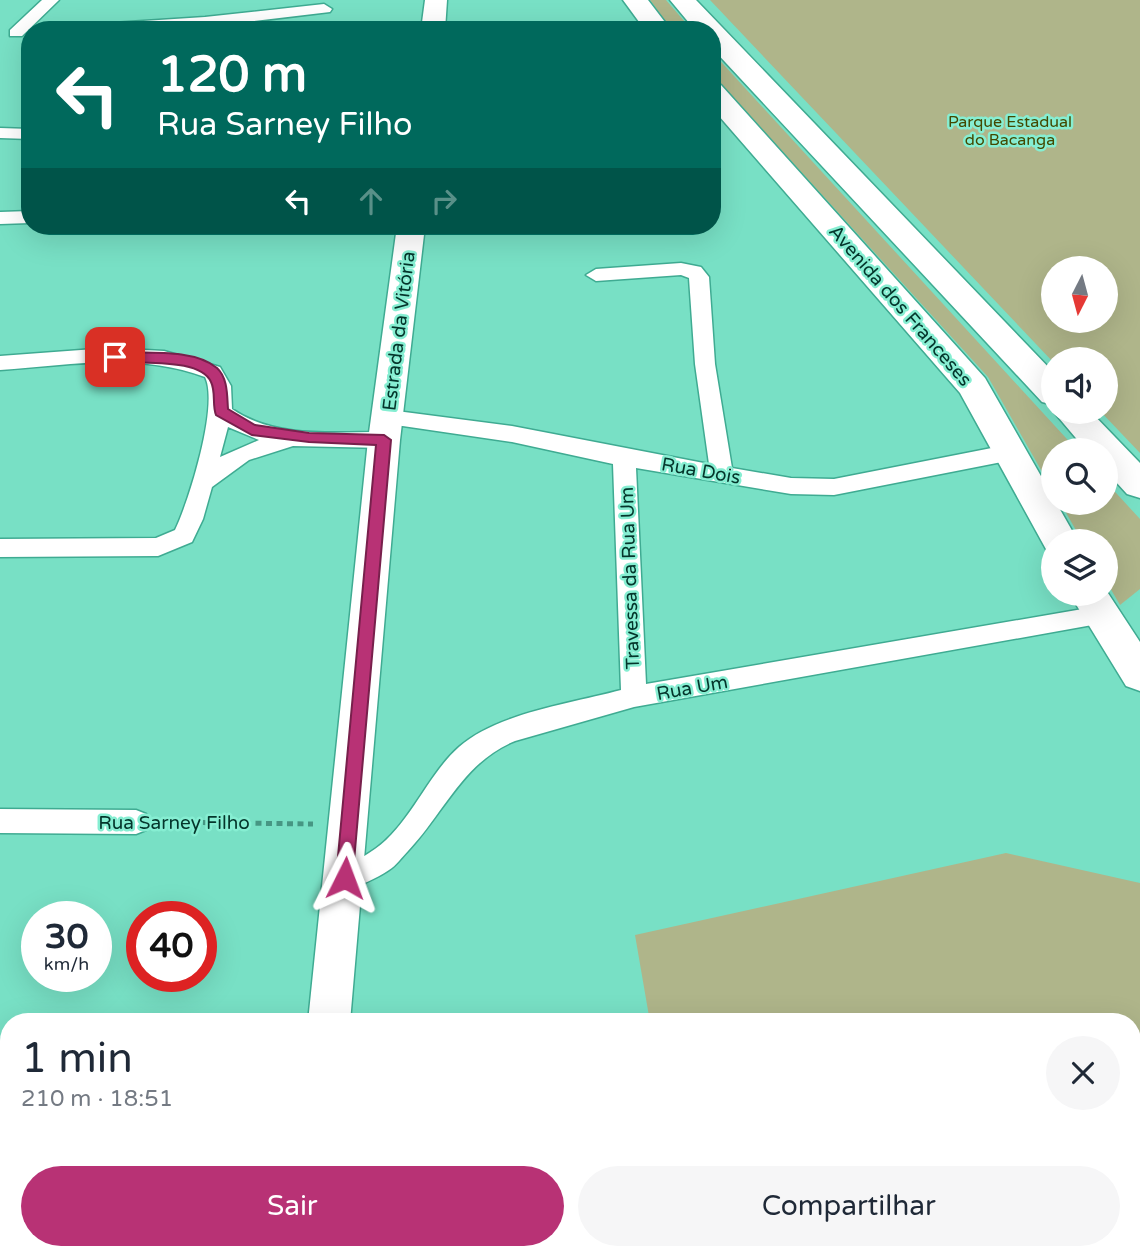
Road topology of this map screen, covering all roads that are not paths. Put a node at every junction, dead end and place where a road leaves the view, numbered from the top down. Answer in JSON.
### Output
{"nodes":[{"id":1,"x":51,"y":0,"type":"edge"},
{"id":2,"x":211,"y":0,"type":"edge"},
{"id":3,"x":436,"y":0,"type":"edge"},
{"id":4,"x":635,"y":0,"type":"edge"},
{"id":5,"x":682,"y":0,"type":"edge"},
{"id":6,"x":324,"y":9,"type":"dead end"},
{"id":7,"x":27,"y":21,"type":"edge"},
{"id":8,"x":205,"y":21,"type":"edge"},
{"id":9,"x":214,"y":21,"type":"edge"},
{"id":10,"x":434,"y":21,"type":"edge"},
{"id":11,"x":651,"y":21,"type":"edge"},
{"id":12,"x":700,"y":21,"type":"edge"},
{"id":13,"x":721,"y":44,"type":"edge"},
{"id":14,"x":721,"y":101,"type":"edge"},
{"id":15,"x":0,"y":133,"type":"edge"},
{"id":16,"x":21,"y":134,"type":"edge"},
{"id":17,"x":21,"y":217,"type":"edge"},
{"id":18,"x":0,"y":218,"type":"edge"},
{"id":19,"x":410,"y":235,"type":"edge"},
{"id":20,"x":596,"y":275,"type":"dead end"},
{"id":21,"x":0,"y":363,"type":"edge"},
{"id":22,"x":1041,"y":380,"type":"edge"},
{"id":23,"x":221,"y":412,"type":"junction"},
{"id":24,"x":1082,"y":424,"type":"edge"},
{"id":25,"x":386,"y":428,"type":"junction"},
{"id":26,"x":309,"y":438,"type":"junction"},
{"id":27,"x":1012,"y":452,"type":"junction"},
{"id":28,"x":624,"y":458,"type":"junction"},
{"id":29,"x":722,"y":474,"type":"junction"},
{"id":30,"x":202,"y":483,"type":"junction"},
{"id":31,"x":1140,"y":485,"type":"edge"},
{"id":32,"x":1054,"y":529,"type":"edge"},
{"id":33,"x":0,"y":548,"type":"edge"},
{"id":34,"x":1084,"y":606,"type":"edge"},
{"id":35,"x":1095,"y":606,"type":"edge"},
{"id":36,"x":1140,"y":620,"type":"edge"},
{"id":37,"x":1137,"y":671,"type":"edge"},
{"id":38,"x":634,"y":697,"type":"junction"},
{"id":39,"x":0,"y":821,"type":"edge"},
{"id":40,"x":135,"y":822,"type":"road end"},
{"id":41,"x":345,"y":878,"type":"junction"},
{"id":42,"x":330,"y":1013,"type":"edge"}],
"edges":[{"from":1,"to":7,"type":"street"},
{"from":2,"to":8,"type":"street"},
{"from":3,"to":10,"type":"street"},
{"from":4,"to":11,"type":"main road"},
{"from":5,"to":12,"type":"main road"},
{"from":6,"to":9,"type":"street"},
{"from":13,"to":22,"type":"main road"},
{"from":14,"to":27,"type":"main road","name":"Avenida dos Franceses"},
{"from":15,"to":16,"type":"street"},
{"from":17,"to":18,"type":"street"},
{"from":19,"to":25,"type":"street","name":"Estrada da Vitória"},
{"from":20,"to":29,"type":"street"},
{"from":21,"to":23,"type":"street"},
{"from":23,"to":26,"type":"street"},
{"from":23,"to":30,"type":"street"},
{"from":24,"to":31,"type":"main road"},
{"from":25,"to":26,"type":"street"},
{"from":25,"to":28,"type":"street","name":"Rua Dois"},
{"from":25,"to":41,"type":"street","name":"Estrada da Vitória"},
{"from":26,"to":30,"type":"street"},
{"from":27,"to":29,"type":"street","name":"Rua Dois"},
{"from":27,"to":32,"type":"main road","name":"Avenida dos Franceses"},
{"from":28,"to":29,"type":"street","name":"Rua Dois"},
{"from":28,"to":38,"type":"street","name":"Travessa da Rua Um"},
{"from":30,"to":33,"type":"street"},
{"from":34,"to":38,"type":"street","name":"Rua Um"},
{"from":35,"to":37,"type":"main road"},
{"from":36,"to":37,"type":"main road"},
{"from":38,"to":41,"type":"street","name":"Rua Um"},
{"from":39,"to":40,"type":"street","name":"Rua Sarney Filho"},
{"from":41,"to":42,"type":"street","name":"Estrada da Vitória"}]}
